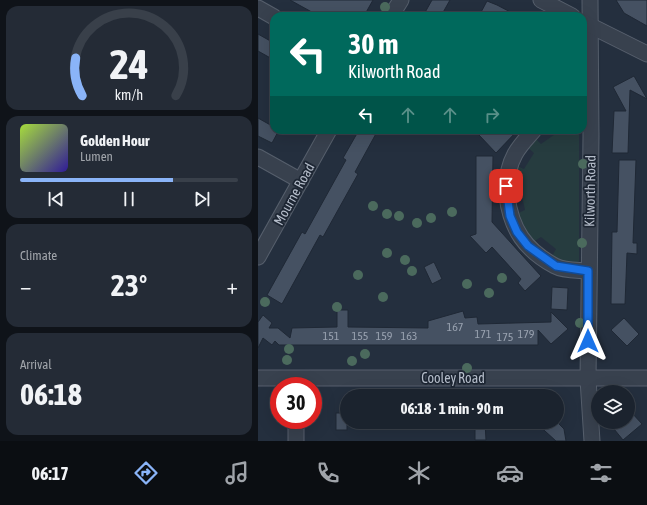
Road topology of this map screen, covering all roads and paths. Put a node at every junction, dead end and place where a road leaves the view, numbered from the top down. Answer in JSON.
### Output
{"nodes":[{"id":1,"x":400,"y":0,"type":"edge"},
{"id":2,"x":541,"y":0,"type":"edge"},
{"id":3,"x":590,"y":0,"type":"edge"},
{"id":4,"x":258,"y":8,"type":"edge"},
{"id":5,"x":394,"y":12,"type":"edge"},
{"id":6,"x":564,"y":12,"type":"edge"},
{"id":7,"x":270,"y":15,"type":"edge"},
{"id":8,"x":587,"y":17,"type":"edge"},
{"id":9,"x":587,"y":24,"type":"edge"},
{"id":10,"x":647,"y":54,"type":"edge"},
{"id":11,"x":587,"y":111,"type":"edge"},
{"id":12,"x":327,"y":134,"type":"edge"},
{"id":13,"x":531,"y":134,"type":"edge"},
{"id":14,"x":258,"y":157,"type":"edge"},
{"id":15,"x":301,"y":181,"type":"junction"},
{"id":16,"x":258,"y":257,"type":"edge"},
{"id":17,"x":588,"y":271,"type":"junction"},
{"id":18,"x":258,"y":378,"type":"edge"},
{"id":19,"x":647,"y":378,"type":"edge"},
{"id":20,"x":270,"y":379,"type":"edge"},
{"id":21,"x":588,"y":379,"type":"junction"},
{"id":22,"x":322,"y":382,"type":"edge"},
{"id":23,"x":296,"y":429,"type":"edge"},
{"id":24,"x":296,"y":441,"type":"edge"},
{"id":25,"x":592,"y":441,"type":"edge"}],
"edges":[{"from":1,"to":5,"type":"street"},
{"from":2,"to":6,"type":"street"},
{"from":3,"to":8,"type":"street","name":"Kilworth Road"},
{"from":4,"to":7,"type":"street"},
{"from":9,"to":10,"type":"street"},
{"from":11,"to":17,"type":"street","name":"Kilworth Road"},
{"from":12,"to":15,"type":"street","name":"Mourne Road"},
{"from":13,"to":17,"type":"street"},
{"from":14,"to":15,"type":"street"},
{"from":15,"to":16,"type":"street","name":"Mourne Road"},
{"from":17,"to":21,"type":"street","name":"Kilworth Road"},
{"from":18,"to":20,"type":"street","name":"Cooley Road"},
{"from":19,"to":21,"type":"street","name":"Cooley Road"},
{"from":21,"to":22,"type":"street","name":"Cooley Road"},
{"from":21,"to":25,"type":"street","name":"Kilworth Road"},
{"from":23,"to":24,"type":"street"}]}
